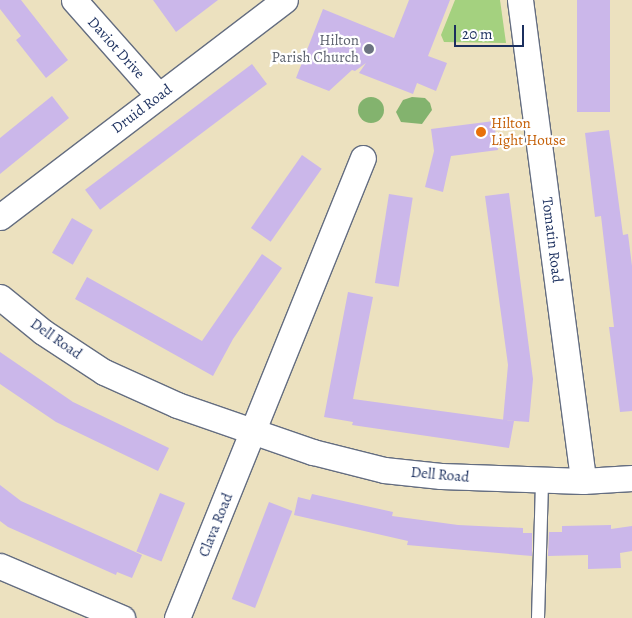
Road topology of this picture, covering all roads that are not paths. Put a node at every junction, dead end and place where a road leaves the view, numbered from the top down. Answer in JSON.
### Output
{"nodes":[{"id":1,"x":74,"y":0,"type":"edge"},
{"id":2,"x":285,"y":0,"type":"edge"},
{"id":3,"x":520,"y":0,"type":"edge"},
{"id":4,"x":159,"y":96,"type":"junction"},
{"id":5,"x":363,"y":158,"type":"dead end"},
{"id":6,"x":0,"y":217,"type":"edge"},
{"id":7,"x":0,"y":297,"type":"edge"},
{"id":8,"x":254,"y":432,"type":"junction"},
{"id":9,"x":632,"y":478,"type":"edge"},
{"id":10,"x":542,"y":480,"type":"junction"},
{"id":11,"x":583,"y":481,"type":"junction"},
{"id":12,"x":3,"y":576,"type":"edge"},
{"id":13,"x":122,"y":618,"type":"edge"},
{"id":14,"x":177,"y":618,"type":"edge"},
{"id":15,"x":538,"y":618,"type":"edge"}],
"edges":[{"from":1,"to":4,"type":"street","name":"Daviot Drive"},
{"from":2,"to":4,"type":"street","name":"Druid Road"},
{"from":3,"to":11,"type":"street","name":"Tomatin Road"},
{"from":4,"to":6,"type":"street","name":"Druid Road"},
{"from":5,"to":8,"type":"street"},
{"from":7,"to":8,"type":"street","name":"Dell Road"},
{"from":8,"to":10,"type":"street","name":"Dell Road"},
{"from":8,"to":14,"type":"street","name":"Clava Road"},
{"from":9,"to":11,"type":"street","name":"Dell Road"},
{"from":10,"to":11,"type":"street","name":"Dell Road"},
{"from":10,"to":15,"type":"lane"},
{"from":12,"to":13,"type":"street"}]}
